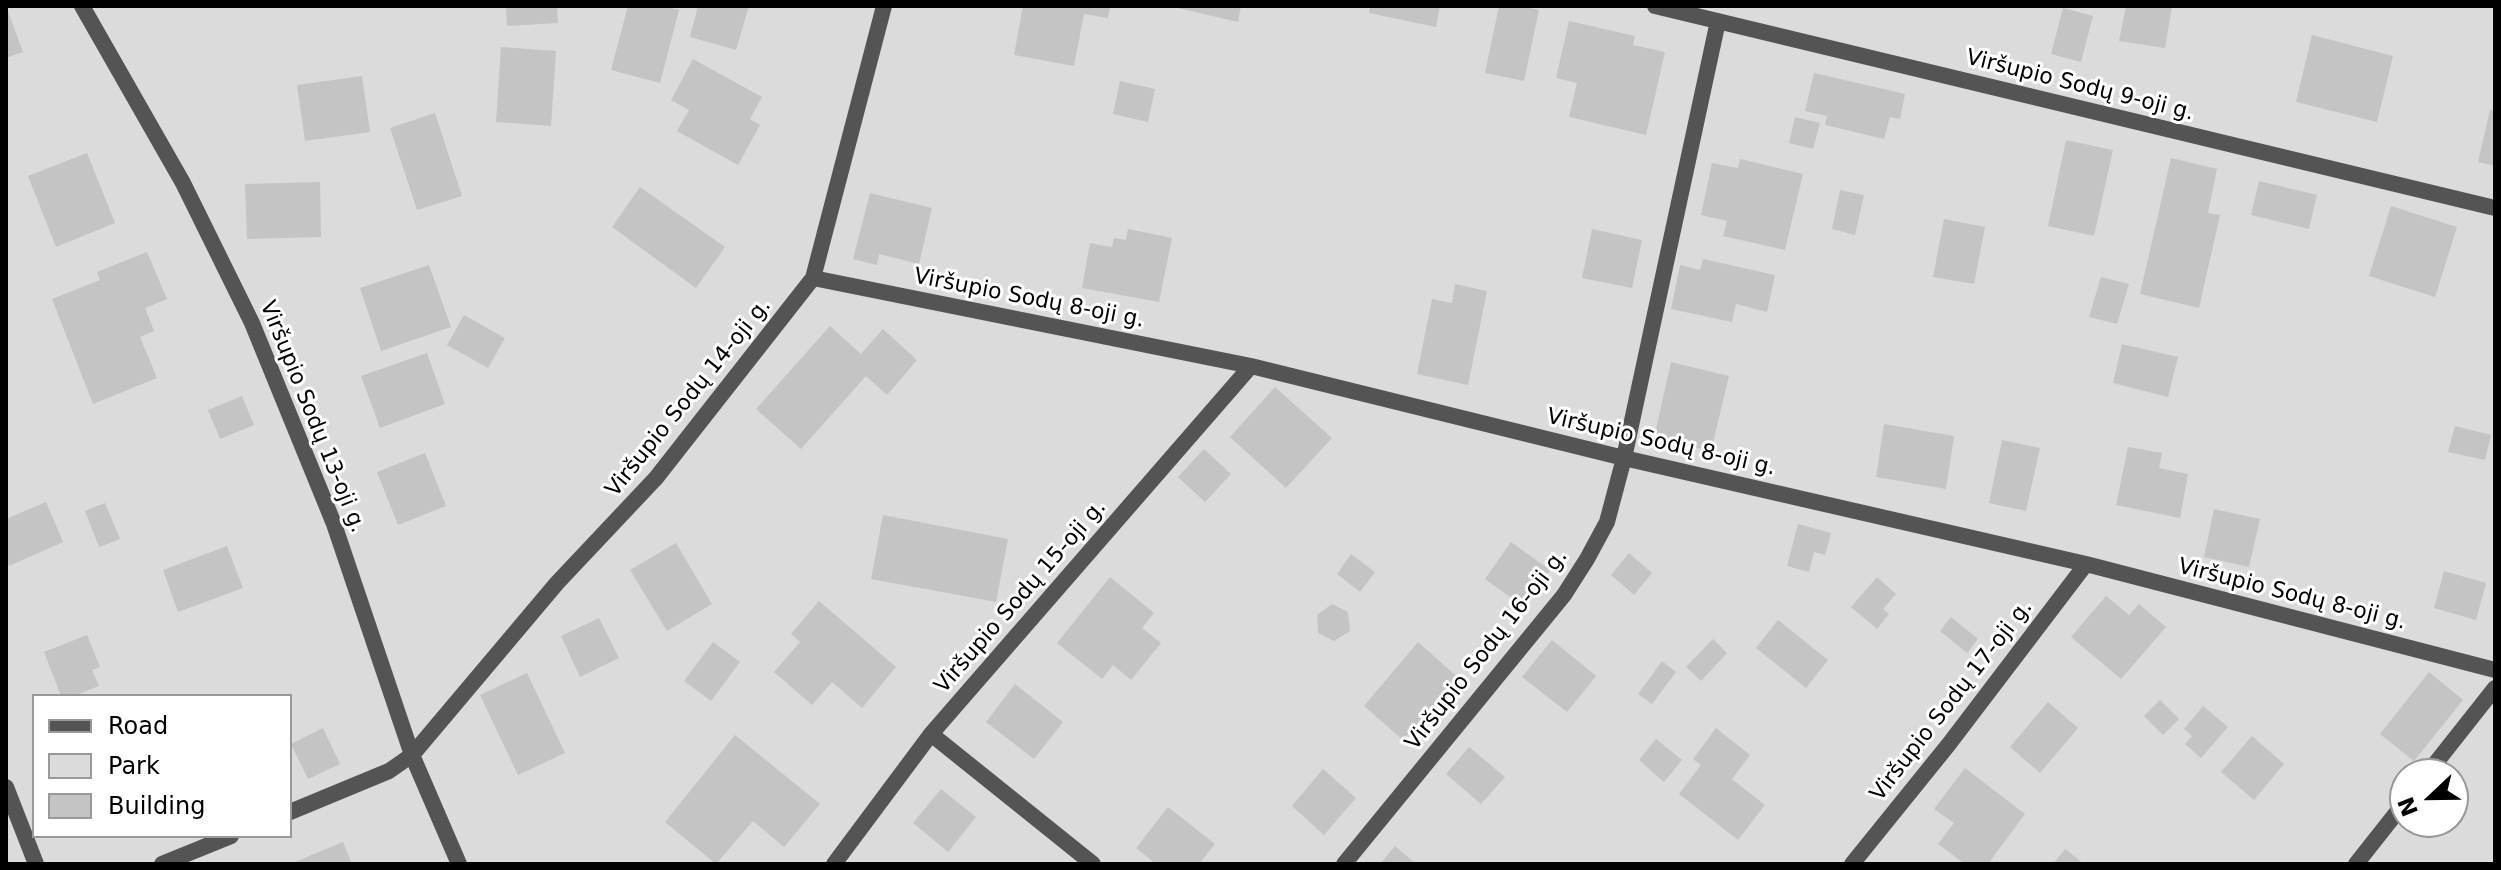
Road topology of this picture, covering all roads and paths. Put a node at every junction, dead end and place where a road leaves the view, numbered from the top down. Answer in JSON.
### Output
{"nodes":[{"id":1,"x":82,"y":6,"type":"edge"},
{"id":2,"x":884,"y":6,"type":"edge"},
{"id":3,"x":1655,"y":6,"type":"edge"},
{"id":4,"x":1718,"y":21,"type":"junction"},
{"id":5,"x":2495,"y":208,"type":"edge"},
{"id":6,"x":813,"y":278,"type":"junction"},
{"id":7,"x":1251,"y":366,"type":"junction"},
{"id":8,"x":1624,"y":458,"type":"junction"},
{"id":9,"x":2086,"y":564,"type":"junction"},
{"id":10,"x":2495,"y":670,"type":"edge"},
{"id":11,"x":2495,"y":688,"type":"edge"},
{"id":12,"x":931,"y":734,"type":"junction"},
{"id":13,"x":412,"y":755,"type":"junction"},
{"id":14,"x":2440,"y":758,"type":"edge"},
{"id":15,"x":6,"y":787,"type":"edge"},
{"id":16,"x":292,"y":811,"type":"edge"},
{"id":17,"x":2389,"y":822,"type":"edge"},
{"id":18,"x":226,"y":838,"type":"edge"},
{"id":19,"x":36,"y":864,"type":"edge"},
{"id":20,"x":162,"y":864,"type":"edge"},
{"id":21,"x":459,"y":864,"type":"edge"},
{"id":22,"x":834,"y":864,"type":"edge"},
{"id":23,"x":1093,"y":864,"type":"edge"},
{"id":24,"x":1344,"y":864,"type":"edge"},
{"id":25,"x":1852,"y":864,"type":"edge"},
{"id":26,"x":2356,"y":864,"type":"edge"}],
"edges":[{"from":1,"to":13,"type":"street","name":"Viršupio Sodų 13-oji g."},
{"from":2,"to":6,"type":"street","name":"Viršupio Sodų 14-oji g."},
{"from":3,"to":4,"type":"street","name":"Viršupio Sodų 9-oji g."},
{"from":4,"to":5,"type":"street","name":"Viršupio Sodų 9-oji g."},
{"from":4,"to":8,"type":"street","name":"Viršupio Sodų 16-oji g."},
{"from":6,"to":7,"type":"street","name":"Viršupio Sodų 8-oji g."},
{"from":6,"to":13,"type":"street","name":"Viršupio Sodų 14-oji g."},
{"from":7,"to":8,"type":"street","name":"Viršupio Sodų 8-oji g."},
{"from":7,"to":12,"type":"street","name":"Viršupio Sodų 15-oji g."},
{"from":8,"to":9,"type":"street","name":"Viršupio Sodų 8-oji g."},
{"from":8,"to":24,"type":"street","name":"Viršupio Sodų 16-oji g."},
{"from":9,"to":10,"type":"street","name":"Viršupio Sodų 8-oji g."},
{"from":9,"to":25,"type":"street","name":"Viršupio Sodų 17-oji g."},
{"from":11,"to":14,"type":"street"},
{"from":12,"to":22,"type":"street","name":"Viršupio Sodų 15-oji g."},
{"from":12,"to":23,"type":"street"},
{"from":13,"to":16,"type":"street","name":"Viršupio Sodų 14-oji g."},
{"from":13,"to":21,"type":"street","name":"Viršupio Sodų 13-oji g."},
{"from":15,"to":19,"type":"street"},
{"from":17,"to":26,"type":"street"},
{"from":18,"to":20,"type":"street"}]}
